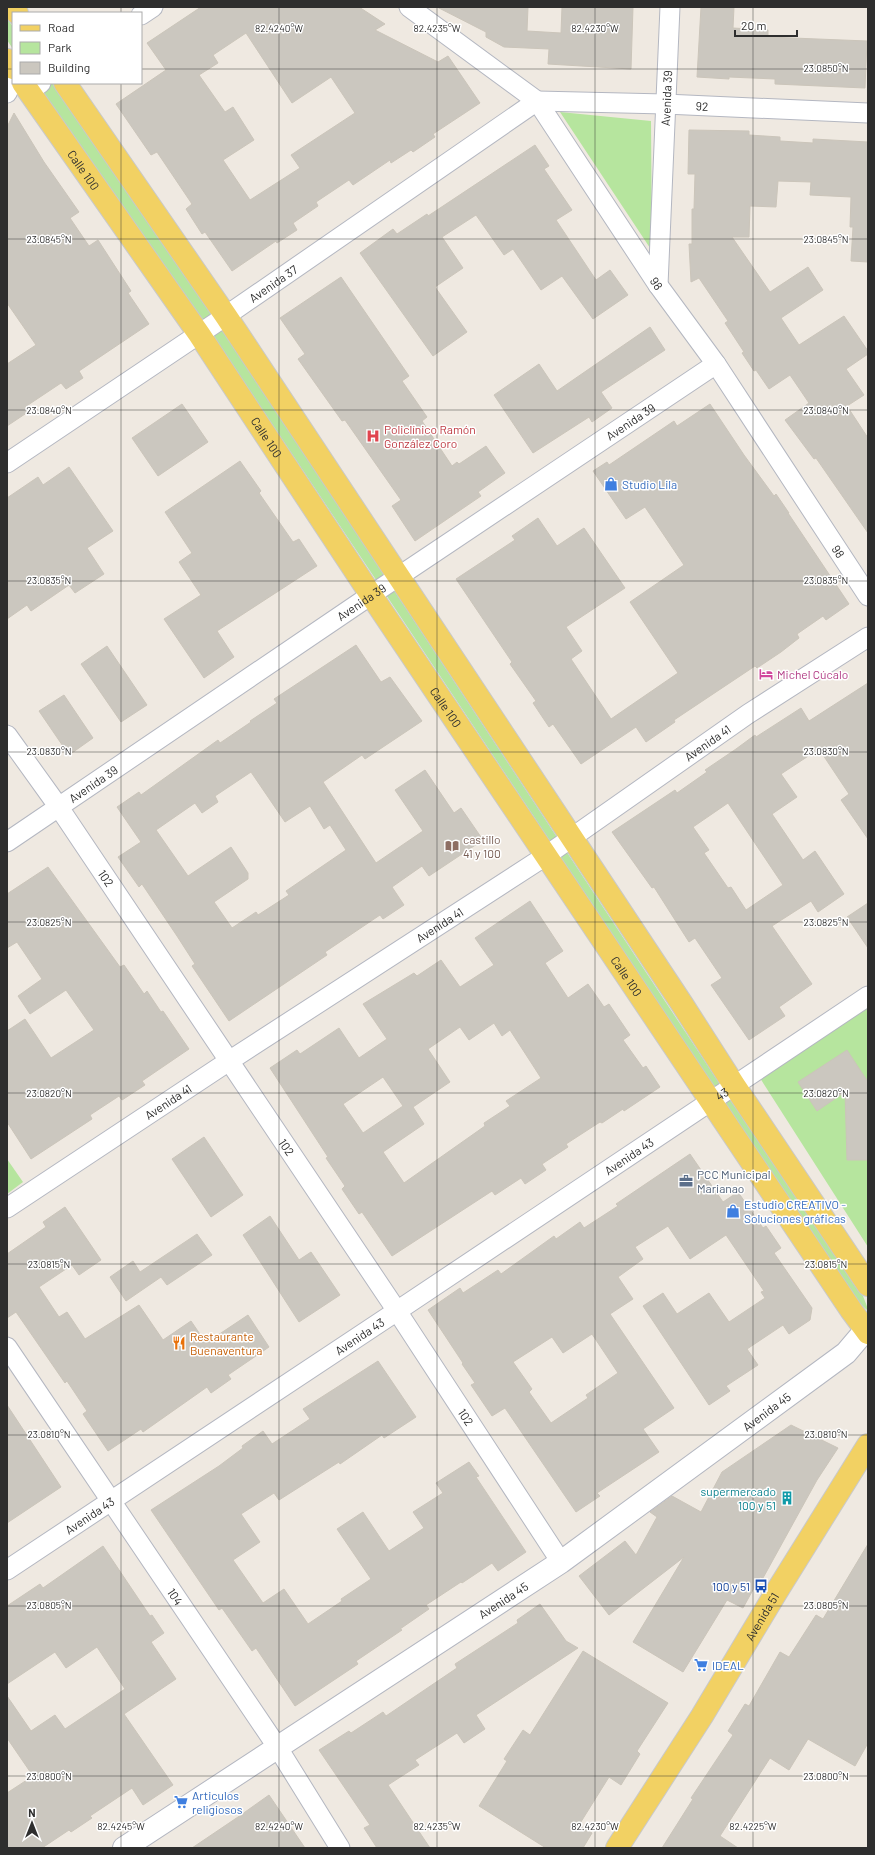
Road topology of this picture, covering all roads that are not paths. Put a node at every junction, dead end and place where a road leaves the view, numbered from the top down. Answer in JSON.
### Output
{"nodes":[{"id":1,"x":153,"y":7,"type":"edge"},
{"id":2,"x":409,"y":7,"type":"edge"},
{"id":3,"x":670,"y":7,"type":"edge"},
{"id":4,"x":142,"y":14,"type":"edge"},
{"id":5,"x":26,"y":84,"type":"edge"},
{"id":6,"x":66,"y":84,"type":"edge"},
{"id":7,"x":7,"y":93,"type":"edge"},
{"id":8,"x":537,"y":101,"type":"junction"},
{"id":9,"x":665,"y":104,"type":"junction"},
{"id":10,"x":868,"y":113,"type":"edge"},
{"id":11,"x":658,"y":285,"type":"junction"},
{"id":12,"x":226,"y":316,"type":"junction"},
{"id":13,"x":199,"y":334,"type":"junction"},
{"id":14,"x":716,"y":364,"type":"junction"},
{"id":15,"x":7,"y":463,"type":"edge"},
{"id":16,"x":399,"y":576,"type":"junction"},
{"id":17,"x":371,"y":595,"type":"junction"},
{"id":18,"x":868,"y":596,"type":"edge"},
{"id":19,"x":868,"y":637,"type":"edge"},
{"id":20,"x":7,"y":735,"type":"edge"},
{"id":21,"x":58,"y":806,"type":"junction"},
{"id":22,"x":572,"y":837,"type":"junction"},
{"id":23,"x":7,"y":842,"type":"edge"},
{"id":24,"x":547,"y":855,"type":"junction"},
{"id":25,"x":868,"y":996,"type":"edge"},
{"id":26,"x":229,"y":1061,"type":"junction"},
{"id":27,"x":734,"y":1085,"type":"junction"},
{"id":28,"x":710,"y":1102,"type":"junction"},
{"id":29,"x":7,"y":1208,"type":"edge"},
{"id":30,"x":845,"y":1250,"type":"junction"},
{"id":31,"x":868,"y":1268,"type":"edge"},
{"id":32,"x":868,"y":1285,"type":"edge"},
{"id":33,"x":397,"y":1311,"type":"junction"},
{"id":34,"x":867,"y":1330,"type":"edge"},
{"id":35,"x":7,"y":1347,"type":"edge"},
{"id":36,"x":867,"y":1447,"type":"edge"},
{"id":37,"x":112,"y":1500,"type":"junction"},
{"id":38,"x":560,"y":1562,"type":"junction"},
{"id":39,"x":7,"y":1570,"type":"edge"},
{"id":40,"x":278,"y":1748,"type":"junction"},
{"id":41,"x":124,"y":1848,"type":"edge"},
{"id":42,"x":340,"y":1848,"type":"edge"},
{"id":43,"x":617,"y":1848,"type":"edge"}],
"edges":[{"from":1,"to":4,"type":"street"},
{"from":2,"to":8,"type":"street","name":"98"},
{"from":3,"to":9,"type":"street","name":"Avenida 39"},
{"from":5,"to":7,"type":"street"},
{"from":5,"to":13,"type":"main road","name":"Calle 100"},
{"from":6,"to":12,"type":"main road"},
{"from":8,"to":9,"type":"street","name":"92"},
{"from":8,"to":11,"type":"street","name":"98"},
{"from":8,"to":12,"type":"street","name":"Avenida 37"},
{"from":9,"to":10,"type":"street","name":"92"},
{"from":9,"to":11,"type":"street","name":"Avenida 39"},
{"from":11,"to":14,"type":"street","name":"98"},
{"from":12,"to":13,"type":"street","name":"Avenida 37"},
{"from":12,"to":16,"type":"main road"},
{"from":13,"to":15,"type":"street","name":"Avenida 37"},
{"from":13,"to":17,"type":"main road","name":"Calle 100"},
{"from":14,"to":16,"type":"street","name":"Avenida 39"},
{"from":14,"to":18,"type":"street","name":"98"},
{"from":16,"to":17,"type":"street","name":"Avenida 39"},
{"from":16,"to":22,"type":"main road"},
{"from":17,"to":21,"type":"street","name":"Avenida 39"},
{"from":17,"to":24,"type":"main road","name":"Calle 100"},
{"from":19,"to":22,"type":"street","name":"Avenida 41"},
{"from":20,"to":21,"type":"street","name":"102"},
{"from":21,"to":23,"type":"street","name":"Avenida 39"},
{"from":21,"to":26,"type":"street","name":"102"},
{"from":22,"to":24,"type":"street","name":"Avenida 41"},
{"from":22,"to":27,"type":"main road"},
{"from":24,"to":26,"type":"street","name":"Avenida 41"},
{"from":24,"to":28,"type":"main road","name":"Calle 100"},
{"from":25,"to":27,"type":"street"},
{"from":26,"to":29,"type":"street","name":"Avenida 41"},
{"from":26,"to":33,"type":"street","name":"102"},
{"from":27,"to":28,"type":"street","name":"43"},
{"from":27,"to":30,"type":"main road"},
{"from":28,"to":33,"type":"street","name":"Avenida 43"},
{"from":28,"to":34,"type":"main road","name":"Calle 100"},
{"from":30,"to":31,"type":"main road"},
{"from":30,"to":32,"type":"main road"},
{"from":33,"to":37,"type":"street","name":"Avenida 43"},
{"from":33,"to":38,"type":"street","name":"102"},
{"from":34,"to":38,"type":"street","name":"Avenida 45"},
{"from":35,"to":37,"type":"street","name":"104"},
{"from":36,"to":43,"type":"main road","name":"Avenida 51"},
{"from":37,"to":39,"type":"street","name":"Avenida 43"},
{"from":37,"to":40,"type":"street","name":"104"},
{"from":38,"to":40,"type":"street","name":"Avenida 45"},
{"from":40,"to":41,"type":"street","name":"Avenida 45"},
{"from":40,"to":42,"type":"street","name":"104"}]}
